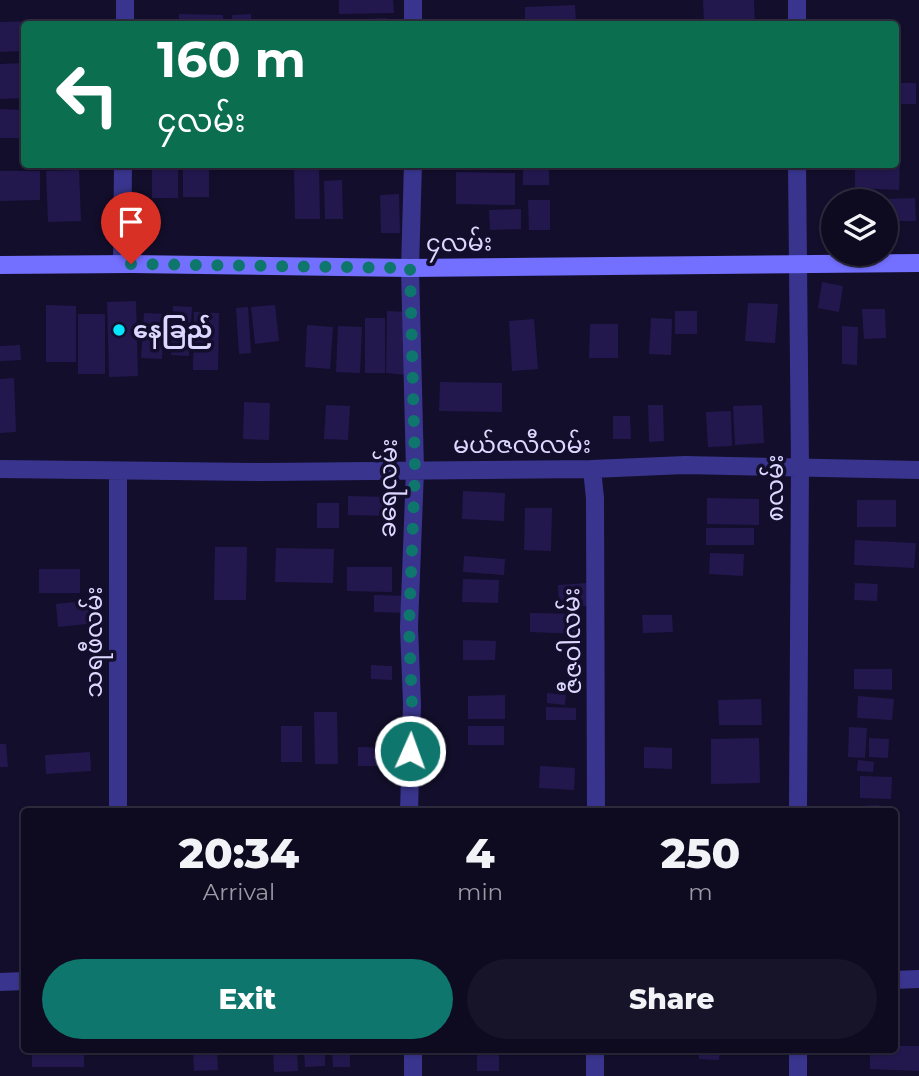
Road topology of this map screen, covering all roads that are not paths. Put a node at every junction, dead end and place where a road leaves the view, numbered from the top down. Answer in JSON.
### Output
{"nodes":[{"id":1,"x":125,"y":0,"type":"edge"},
{"id":2,"x":413,"y":0,"type":"edge"},
{"id":3,"x":797,"y":0,"type":"edge"},
{"id":4,"x":124,"y":21,"type":"edge"},
{"id":5,"x":413,"y":21,"type":"edge"},
{"id":6,"x":797,"y":21,"type":"edge"},
{"id":7,"x":123,"y":168,"type":"edge"},
{"id":8,"x":412,"y":168,"type":"edge"},
{"id":9,"x":797,"y":168,"type":"edge"},
{"id":10,"x":919,"y":263,"type":"edge"},
{"id":11,"x":122,"y":264,"type":"junction"},
{"id":12,"x":0,"y":265,"type":"edge"},
{"id":13,"x":797,"y":265,"type":"junction"},
{"id":14,"x":410,"y":268,"type":"junction"},
{"id":15,"x":800,"y":466,"type":"junction"},
{"id":16,"x":0,"y":469,"type":"edge"},
{"id":17,"x":592,"y":469,"type":"junction"},
{"id":18,"x":415,"y":470,"type":"junction"},
{"id":19,"x":919,"y":470,"type":"edge"},
{"id":20,"x":118,"y":472,"type":"junction"},
{"id":21,"x":118,"y":808,"type":"edge"},
{"id":22,"x":409,"y":808,"type":"edge"},
{"id":23,"x":596,"y":808,"type":"edge"},
{"id":24,"x":798,"y":808,"type":"edge"},
{"id":25,"x":919,"y":979,"type":"edge"},
{"id":26,"x":898,"y":980,"type":"edge"},
{"id":27,"x":21,"y":981,"type":"edge"},
{"id":28,"x":0,"y":982,"type":"edge"},
{"id":29,"x":413,"y":1053,"type":"edge"},
{"id":30,"x":595,"y":1053,"type":"edge"},
{"id":31,"x":798,"y":1053,"type":"edge"},
{"id":32,"x":413,"y":1076,"type":"edge"},
{"id":33,"x":595,"y":1076,"type":"edge"},
{"id":34,"x":798,"y":1076,"type":"edge"}],
"edges":[{"from":1,"to":4,"type":"street"},
{"from":2,"to":5,"type":"street"},
{"from":3,"to":6,"type":"street"},
{"from":7,"to":11,"type":"street"},
{"from":8,"to":14,"type":"street","name":"ခရေလမ်း"},
{"from":9,"to":13,"type":"street","name":"၈လမ်း"},
{"from":10,"to":13,"type":"street","name":"၄လမ်း"},
{"from":11,"to":12,"type":"street","name":"၄လမ်း"},
{"from":11,"to":14,"type":"street","name":"၄လမ်း"},
{"from":13,"to":14,"type":"street","name":"၄လမ်း"},
{"from":13,"to":15,"type":"street","name":"၈လမ်း"},
{"from":14,"to":18,"type":"street","name":"ခရေလမ်း"},
{"from":15,"to":17,"type":"street","name":"မယ်ဇလီလမ်း"},
{"from":15,"to":19,"type":"street","name":"မယ်ဇလီလမ်း"},
{"from":15,"to":24,"type":"street","name":"၈လမ်း"},
{"from":16,"to":20,"type":"street","name":"မယ်ဇလီလမ်း"},
{"from":17,"to":18,"type":"street","name":"မယ်ဇလီလမ်း"},
{"from":17,"to":23,"type":"street","name":"ဇီဇဝါလမ်း"},
{"from":18,"to":20,"type":"street","name":"မယ်ဇလီလမ်း"},
{"from":18,"to":22,"type":"street","name":"ခရေလမ်း"},
{"from":20,"to":21,"type":"street","name":"သရဖီလမ်း"},
{"from":25,"to":26,"type":"street"},
{"from":27,"to":28,"type":"street"},
{"from":29,"to":32,"type":"street"},
{"from":30,"to":33,"type":"street"},
{"from":31,"to":34,"type":"street"}]}
